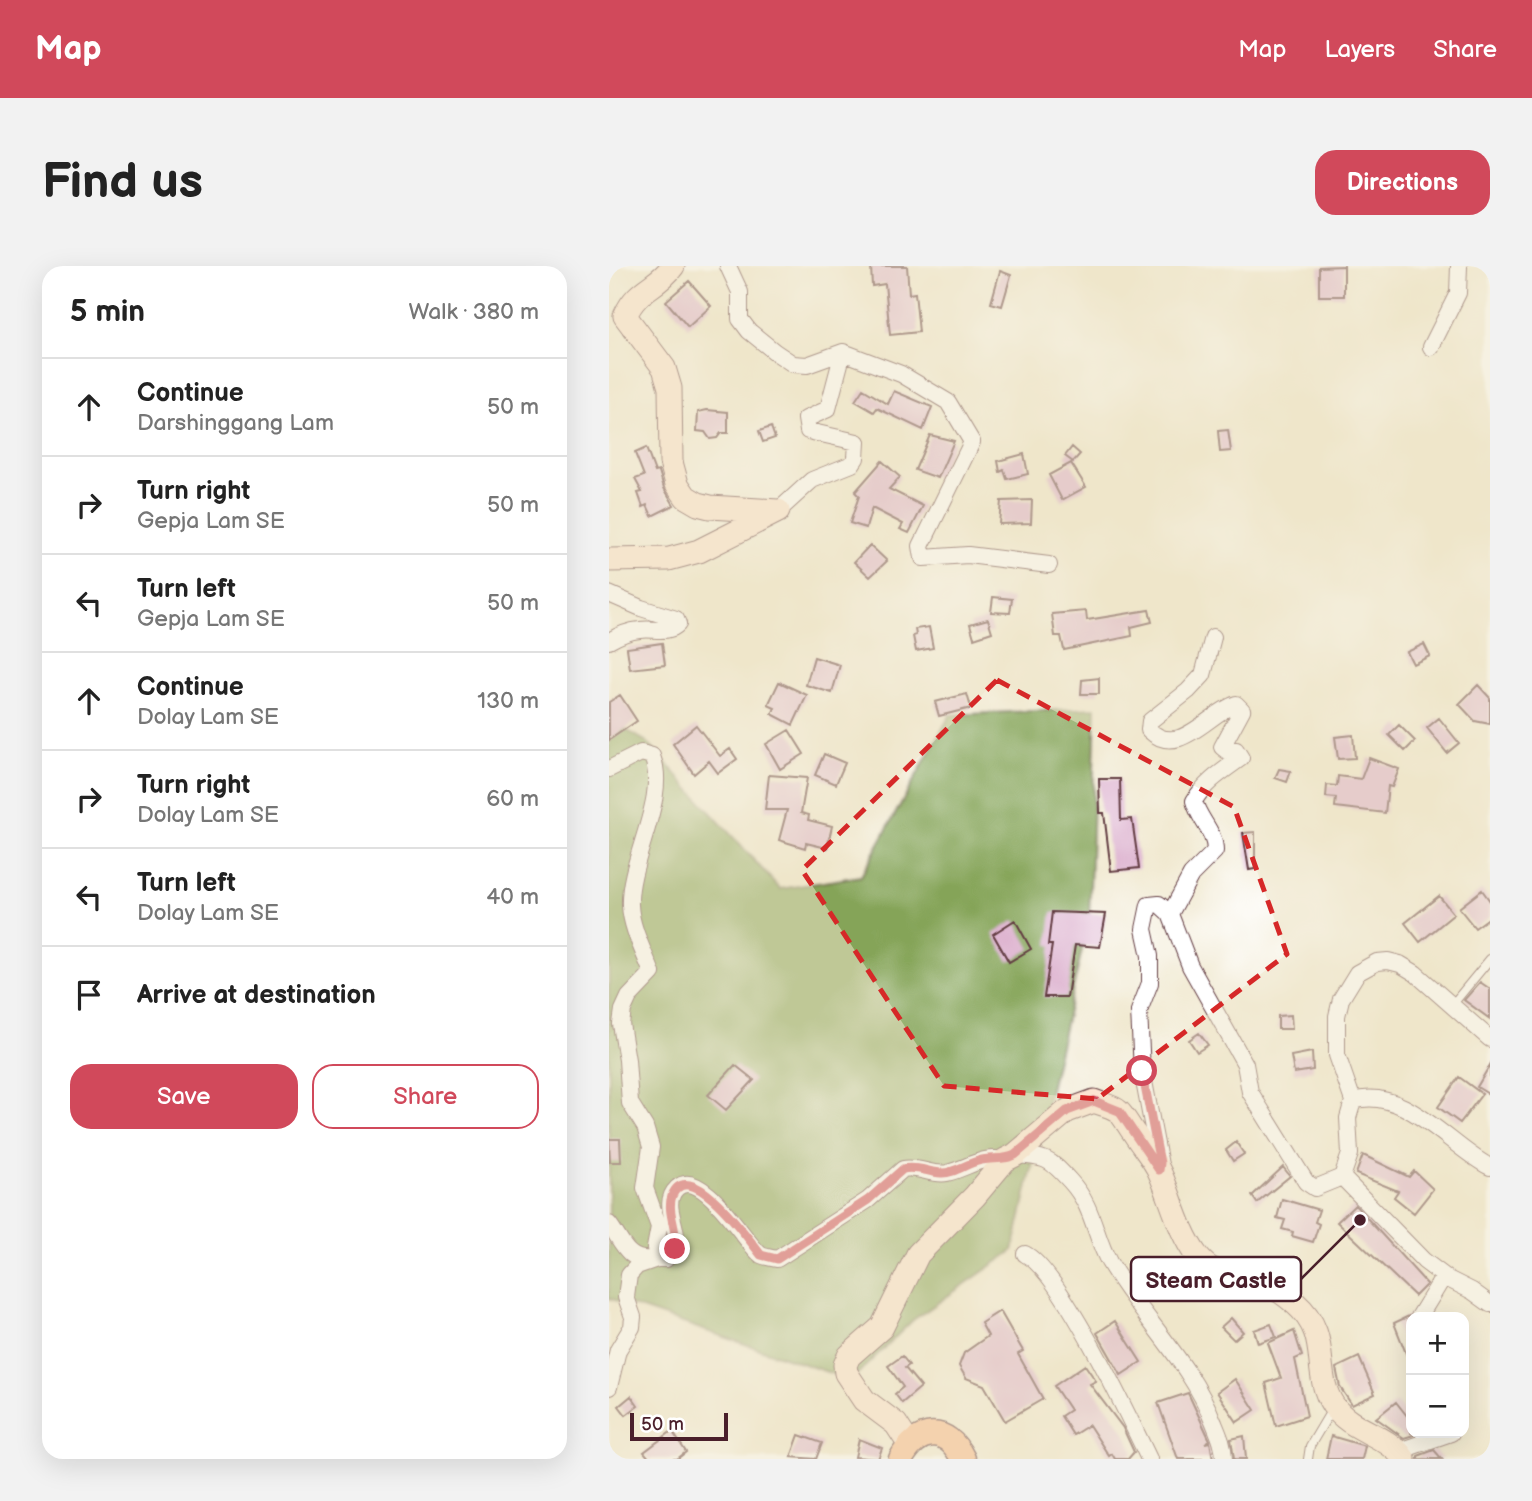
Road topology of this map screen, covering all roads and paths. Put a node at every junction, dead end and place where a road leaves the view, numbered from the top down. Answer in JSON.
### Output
{"nodes":[{"id":1,"x":673,"y":266,"type":"edge"},
{"id":2,"x":728,"y":266,"type":"edge"},
{"id":3,"x":1459,"y":266,"type":"edge"},
{"id":4,"x":1431,"y":347,"type":"dead end"},
{"id":5,"x":842,"y":352,"type":"junction"},
{"id":6,"x":778,"y":511,"type":"junction"},
{"id":7,"x":609,"y":560,"type":"edge"},
{"id":8,"x":1049,"y":565,"type":"dead end"},
{"id":9,"x":609,"y":594,"type":"edge"},
{"id":10,"x":1213,"y":638,"type":"dead end"},
{"id":11,"x":609,"y":641,"type":"edge"},
{"id":12,"x":609,"y":769,"type":"edge"},
{"id":13,"x":1170,"y":914,"type":"junction"},
{"id":14,"x":1490,"y":960,"type":"edge"},
{"id":15,"x":1452,"y":1005,"type":"junction"},
{"id":16,"x":1490,"y":1039,"type":"edge"},
{"id":17,"x":1353,"y":1101,"type":"junction"},
{"id":18,"x":1010,"y":1158,"type":"junction"},
{"id":19,"x":1490,"y":1167,"type":"edge"},
{"id":20,"x":1159,"y":1170,"type":"junction"},
{"id":21,"x":1342,"y":1177,"type":"junction"},
{"id":22,"x":609,"y":1224,"type":"edge"},
{"id":23,"x":1025,"y":1254,"type":"dead end"},
{"id":24,"x":657,"y":1259,"type":"junction"},
{"id":25,"x":1444,"y":1276,"type":"junction"},
{"id":26,"x":1490,"y":1304,"type":"edge"},
{"id":27,"x":1422,"y":1312,"type":"edge"},
{"id":28,"x":609,"y":1387,"type":"edge"},
{"id":29,"x":1334,"y":1406,"type":"junction"},
{"id":30,"x":1440,"y":1438,"type":"edge"},
{"id":31,"x":905,"y":1452,"type":"edge"},
{"id":32,"x":1401,"y":1455,"type":"edge"},
{"id":33,"x":963,"y":1459,"type":"edge"},
{"id":34,"x":1149,"y":1459,"type":"edge"},
{"id":35,"x":1224,"y":1459,"type":"edge"},
{"id":36,"x":1308,"y":1459,"type":"edge"}],
"edges":[{"from":1,"to":6,"type":"street"},
{"from":2,"to":5,"type":"street"},
{"from":3,"to":4,"type":"street"},
{"from":5,"to":6,"type":"street"},
{"from":5,"to":8,"type":"street"},
{"from":6,"to":7,"type":"street"},
{"from":9,"to":11,"type":"street"},
{"from":10,"to":13,"type":"street"},
{"from":12,"to":24,"type":"street"},
{"from":13,"to":20,"type":"street"},
{"from":13,"to":21,"type":"street"},
{"from":14,"to":15,"type":"lane"},
{"from":15,"to":16,"type":"street"},
{"from":15,"to":17,"type":"street"},
{"from":17,"to":19,"type":"street"},
{"from":17,"to":21,"type":"street"},
{"from":18,"to":20,"type":"street"},
{"from":18,"to":24,"type":"street"},
{"from":18,"to":31,"type":"street"},
{"from":18,"to":35,"type":"street"},
{"from":20,"to":29,"type":"street"},
{"from":21,"to":25,"type":"street"},
{"from":22,"to":24,"type":"street"},
{"from":23,"to":34,"type":"street"},
{"from":24,"to":28,"type":"street"},
{"from":25,"to":26,"type":"street"},
{"from":25,"to":27,"type":"street"},
{"from":29,"to":32,"type":"street"},
{"from":29,"to":36,"type":"lane"},
{"from":30,"to":32,"type":"street"},
{"from":31,"to":33,"type":"main road"}]}
